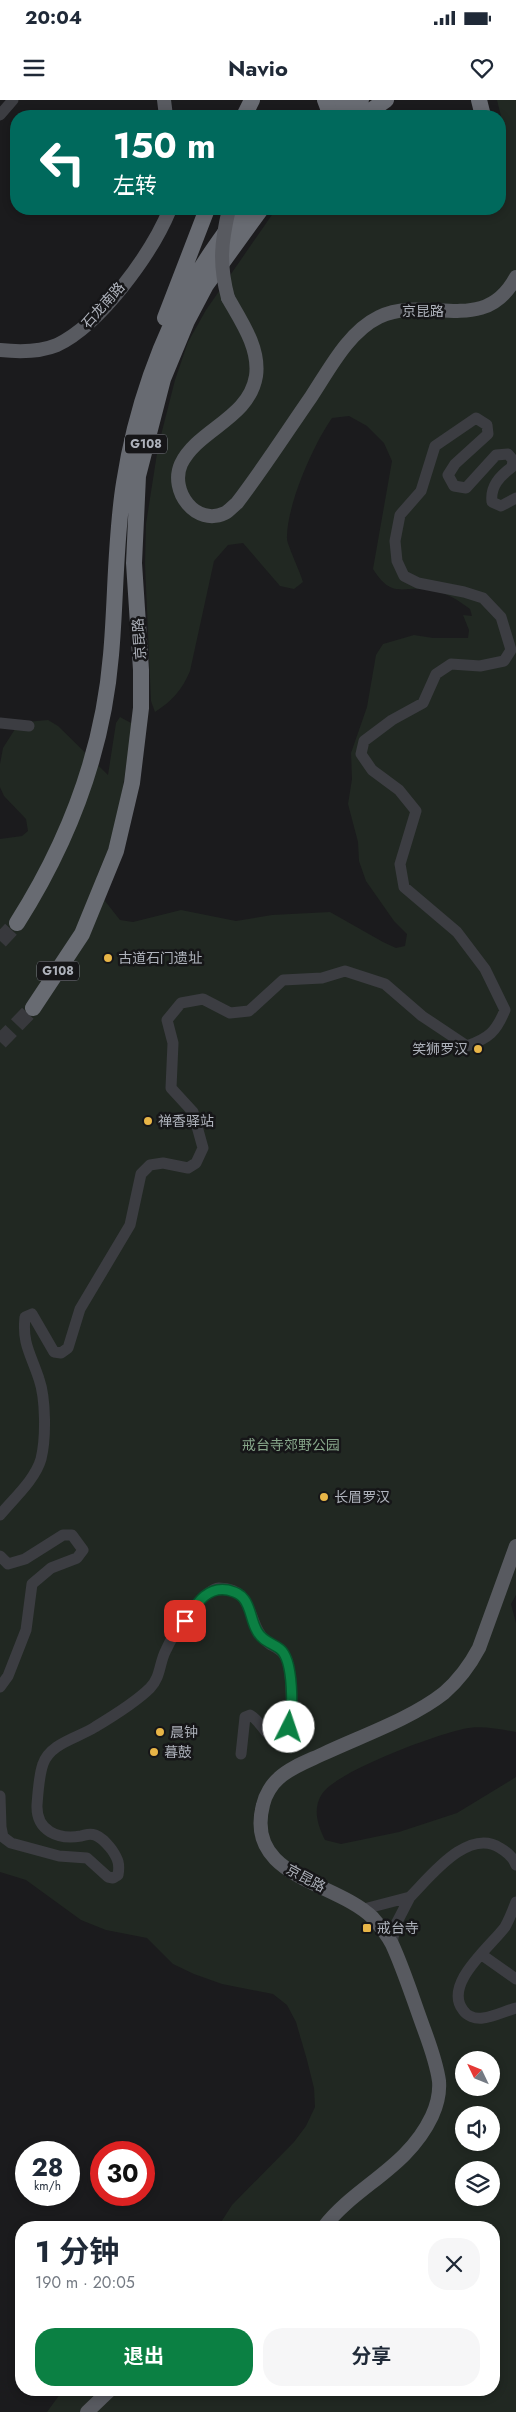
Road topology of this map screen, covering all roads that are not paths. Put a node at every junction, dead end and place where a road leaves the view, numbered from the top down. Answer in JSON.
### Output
{"nodes":[{"id":1,"x":13,"y":100,"type":"edge"},
{"id":2,"x":342,"y":100,"type":"edge"},
{"id":3,"x":361,"y":100,"type":"edge"},
{"id":4,"x":386,"y":100,"type":"edge"},
{"id":5,"x":331,"y":110,"type":"edge"},
{"id":6,"x":350,"y":110,"type":"edge"},
{"id":7,"x":371,"y":110,"type":"edge"},
{"id":8,"x":0,"y":115,"type":"edge"},
{"id":9,"x":167,"y":215,"type":"edge"},
{"id":10,"x":206,"y":215,"type":"edge"},
{"id":11,"x":228,"y":215,"type":"edge"},
{"id":12,"x":238,"y":215,"type":"edge"},
{"id":13,"x":257,"y":215,"type":"edge"},
{"id":14,"x":516,"y":277,"type":"edge"},
{"id":15,"x":0,"y":350,"type":"edge"},
{"id":16,"x":135,"y":429,"type":"junction"},
{"id":17,"x":516,"y":498,"type":"edge"},
{"id":18,"x":0,"y":723,"type":"edge"},
{"id":19,"x":29,"y":726,"type":"dead end"},
{"id":20,"x":17,"y":922,"type":"tunnel mouth"},
{"id":21,"x":33,"y":1008,"type":"tunnel mouth"},
{"id":22,"x":0,"y":1515,"type":"edge"},
{"id":23,"x":516,"y":1546,"type":"edge"},
{"id":24,"x":0,"y":1556,"type":"edge"},
{"id":25,"x":0,"y":1687,"type":"edge"},
{"id":26,"x":241,"y":1754,"type":"dead end"},
{"id":27,"x":0,"y":1796,"type":"edge"},
{"id":28,"x":516,"y":1865,"type":"edge"},
{"id":29,"x":410,"y":1897,"type":"junction"},
{"id":30,"x":516,"y":1902,"type":"edge"},
{"id":31,"x":364,"y":1909,"type":"junction"},
{"id":32,"x":392,"y":1944,"type":"junction"},
{"id":33,"x":482,"y":1955,"type":"junction"},
{"id":34,"x":516,"y":1979,"type":"edge"},
{"id":35,"x":516,"y":2008,"type":"edge"},
{"id":36,"x":330,"y":2221,"type":"edge"},
{"id":37,"x":104,"y":2396,"type":"edge"},
{"id":38,"x":87,"y":2412,"type":"edge"}],
"edges":[{"from":1,"to":8,"type":"street"},
{"from":2,"to":5,"type":"highway"},
{"from":3,"to":6,"type":"highway"},
{"from":4,"to":7,"type":"highway"},
{"from":9,"to":15,"type":"main road","name":"石龙南路"},
{"from":10,"to":16,"type":"highway"},
{"from":11,"to":14,"type":"main road","name":"京昆路","bridge":true},
{"from":12,"to":16,"type":"highway","name":"京昆路","number":"G108"},
{"from":13,"to":21,"type":"highway","name":"京昆路","number":"G108"},
{"from":16,"to":20,"type":"highway","name":"京昆路","number":"G108"},
{"from":17,"to":22,"type":"street"},
{"from":18,"to":19,"type":"street"},
{"from":23,"to":31,"type":"main road","name":"京昆路"},
{"from":24,"to":25,"type":"street"},
{"from":26,"to":27,"type":"street"},
{"from":28,"to":29,"type":"street"},
{"from":29,"to":31,"type":"street"},
{"from":29,"to":32,"type":"street"},
{"from":30,"to":33,"type":"street"},
{"from":31,"to":32,"type":"main road","name":"京昆路"},
{"from":32,"to":36,"type":"main road","name":"京昆路"},
{"from":33,"to":34,"type":"street"},
{"from":33,"to":35,"type":"street"},
{"from":37,"to":38,"type":"main road"}]}
